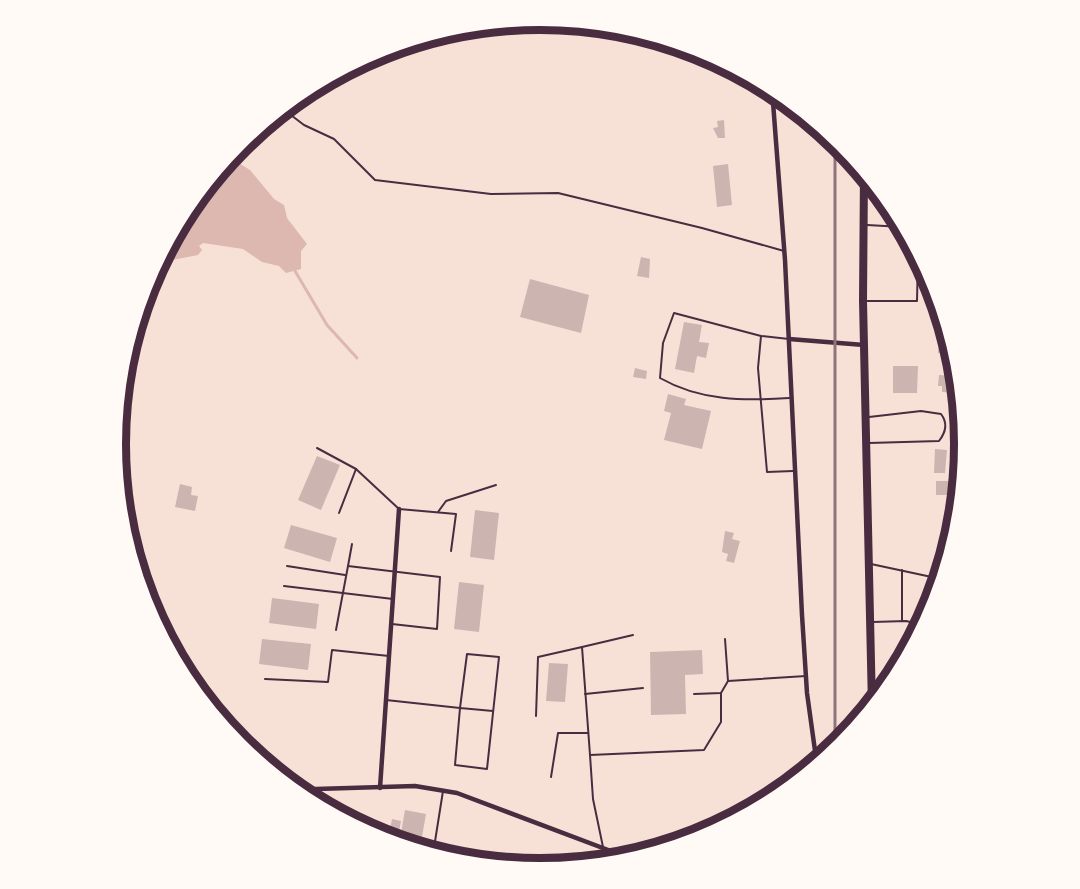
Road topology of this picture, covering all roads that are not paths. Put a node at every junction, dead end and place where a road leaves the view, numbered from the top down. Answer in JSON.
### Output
{"nodes":[{"id":1,"x":773,"y":102,"type":"edge"},
{"id":2,"x":290,"y":114,"type":"edge"},
{"id":3,"x":864,"y":186,"type":"edge"},
{"id":4,"x":864,"y":225,"type":"junction"},
{"id":5,"x":893,"y":226,"type":"edge"},
{"id":6,"x":784,"y":251,"type":"junction"},
{"id":7,"x":918,"y":274,"type":"edge"},
{"id":8,"x":863,"y":300,"type":"junction"},
{"id":9,"x":761,"y":336,"type":"junction"},
{"id":10,"x":789,"y":339,"type":"junction"},
{"id":11,"x":864,"y":345,"type":"junction"},
{"id":12,"x":789,"y":398,"type":"junction"},
{"id":13,"x":759,"y":399,"type":"junction"},
{"id":14,"x":866,"y":417,"type":"junction"},
{"id":15,"x":866,"y":443,"type":"junction"},
{"id":16,"x":317,"y":448,"type":"dead end"},
{"id":17,"x":356,"y":469,"type":"junction"},
{"id":18,"x":793,"y":471,"type":"junction"},
{"id":19,"x":496,"y":485,"type":"dead end"},
{"id":20,"x":399,"y":509,"type":"junction"},
{"id":21,"x":438,"y":512,"type":"junction"},
{"id":22,"x":339,"y":513,"type":"dead end"},
{"id":23,"x":352,"y":544,"type":"dead end"},
{"id":24,"x":451,"y":551,"type":"dead end"},
{"id":25,"x":869,"y":563,"type":"junction"},
{"id":26,"x":287,"y":566,"type":"dead end"},
{"id":27,"x":348,"y":566,"type":"junction"},
{"id":28,"x":902,"y":570,"type":"junction"},
{"id":29,"x":395,"y":572,"type":"junction"},
{"id":30,"x":345,"y":575,"type":"junction"},
{"id":31,"x":933,"y":577,"type":"edge"},
{"id":32,"x":284,"y":586,"type":"dead end"},
{"id":33,"x":342,"y":593,"type":"junction"},
{"id":34,"x":393,"y":599,"type":"junction"},
{"id":35,"x":902,"y":621,"type":"junction"},
{"id":36,"x":870,"y":622,"type":"junction"},
{"id":37,"x":914,"y":623,"type":"edge"},
{"id":38,"x":391,"y":624,"type":"junction"},
{"id":39,"x":336,"y":630,"type":"dead end"},
{"id":40,"x":633,"y":635,"type":"dead end"},
{"id":41,"x":725,"y":639,"type":"dead end"},
{"id":42,"x":582,"y":647,"type":"junction"},
{"id":43,"x":389,"y":656,"type":"junction"},
{"id":44,"x":806,"y":676,"type":"junction"},
{"id":45,"x":265,"y":679,"type":"dead end"},
{"id":46,"x":728,"y":681,"type":"junction"},
{"id":47,"x":643,"y":688,"type":"dead end"},
{"id":48,"x":721,"y":693,"type":"junction"},
{"id":49,"x":872,"y":693,"type":"edge"},
{"id":50,"x":585,"y":694,"type":"junction"},
{"id":51,"x":694,"y":694,"type":"dead end"},
{"id":52,"x":386,"y":700,"type":"junction"},
{"id":53,"x":460,"y":708,"type":"junction"},
{"id":54,"x":493,"y":711,"type":"junction"},
{"id":55,"x":536,"y":716,"type":"dead end"},
{"id":56,"x":588,"y":733,"type":"junction"},
{"id":57,"x":815,"y":754,"type":"edge"},
{"id":58,"x":590,"y":755,"type":"junction"},
{"id":59,"x":551,"y":777,"type":"dead end"},
{"id":60,"x":380,"y":788,"type":"junction"},
{"id":61,"x":312,"y":790,"type":"edge"},
{"id":62,"x":443,"y":791,"type":"junction"},
{"id":63,"x":433,"y":845,"type":"edge"},
{"id":64,"x":603,"y":847,"type":"junction"},
{"id":65,"x":615,"y":852,"type":"edge"}],
"edges":[{"from":1,"to":6,"type":"street"},
{"from":2,"to":6,"type":"lane"},
{"from":3,"to":4,"type":"main road"},
{"from":4,"to":5,"type":"lane"},
{"from":4,"to":8,"type":"main road"},
{"from":6,"to":10,"type":"street"},
{"from":7,"to":8,"type":"lane"},
{"from":8,"to":11,"type":"main road"},
{"from":9,"to":10,"type":"lane"},
{"from":9,"to":13,"type":"lane"},
{"from":9,"to":13,"type":"lane"},
{"from":10,"to":11,"type":"street"},
{"from":10,"to":12,"type":"street"},
{"from":11,"to":14,"type":"main road"},
{"from":12,"to":13,"type":"lane"},
{"from":12,"to":18,"type":"street"},
{"from":13,"to":18,"type":"lane"},
{"from":14,"to":15,"type":"main road"},
{"from":14,"to":15,"type":"lane"},
{"from":15,"to":25,"type":"main road"},
{"from":16,"to":17,"type":"lane"},
{"from":17,"to":20,"type":"lane"},
{"from":17,"to":22,"type":"lane"},
{"from":18,"to":44,"type":"street"},
{"from":19,"to":21,"type":"lane"},
{"from":20,"to":21,"type":"lane"},
{"from":20,"to":29,"type":"street"},
{"from":21,"to":24,"type":"lane"},
{"from":23,"to":27,"type":"lane"},
{"from":25,"to":28,"type":"lane"},
{"from":25,"to":36,"type":"main road"},
{"from":26,"to":30,"type":"lane"},
{"from":27,"to":29,"type":"lane"},
{"from":27,"to":30,"type":"lane"},
{"from":28,"to":31,"type":"lane"},
{"from":28,"to":35,"type":"lane"},
{"from":29,"to":34,"type":"street"},
{"from":29,"to":38,"type":"lane"},
{"from":30,"to":33,"type":"lane"},
{"from":32,"to":33,"type":"lane"},
{"from":33,"to":34,"type":"lane"},
{"from":33,"to":39,"type":"lane"},
{"from":34,"to":38,"type":"street"},
{"from":35,"to":36,"type":"lane"},
{"from":35,"to":37,"type":"lane"},
{"from":36,"to":49,"type":"main road"},
{"from":38,"to":43,"type":"street"},
{"from":40,"to":42,"type":"lane"},
{"from":41,"to":46,"type":"lane"},
{"from":42,"to":50,"type":"lane"},
{"from":42,"to":55,"type":"lane"},
{"from":43,"to":45,"type":"lane"},
{"from":43,"to":52,"type":"street"},
{"from":44,"to":46,"type":"lane"},
{"from":44,"to":57,"type":"street"},
{"from":46,"to":48,"type":"lane"},
{"from":47,"to":50,"type":"lane"},
{"from":48,"to":51,"type":"lane"},
{"from":48,"to":58,"type":"lane"},
{"from":50,"to":56,"type":"lane"},
{"from":52,"to":53,"type":"lane"},
{"from":52,"to":60,"type":"street"},
{"from":53,"to":54,"type":"lane"},
{"from":53,"to":54,"type":"lane"},
{"from":53,"to":54,"type":"lane"},
{"from":56,"to":58,"type":"lane"},
{"from":56,"to":59,"type":"lane"},
{"from":58,"to":64,"type":"lane"},
{"from":60,"to":61,"type":"street"},
{"from":60,"to":62,"type":"street"},
{"from":62,"to":63,"type":"lane"},
{"from":62,"to":64,"type":"street"},
{"from":64,"to":65,"type":"street"}]}
